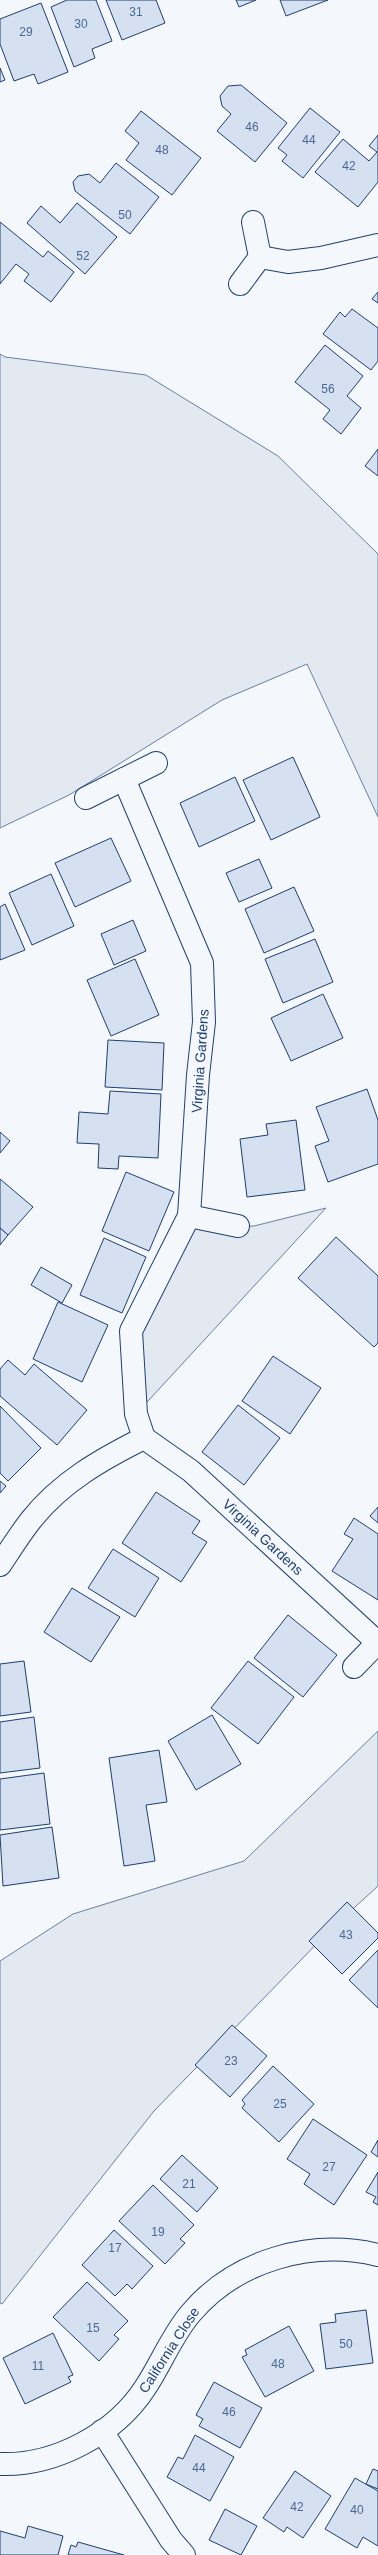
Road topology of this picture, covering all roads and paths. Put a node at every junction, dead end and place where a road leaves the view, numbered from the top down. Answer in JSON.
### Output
{"nodes":[{"id":1,"x":253,"y":222,"type":"dead end"},
{"id":2,"x":378,"y":245,"type":"edge"},
{"id":3,"x":260,"y":258,"type":"junction"},
{"id":4,"x":240,"y":284,"type":"dead end"},
{"id":5,"x":156,"y":764,"type":"dead end"},
{"id":6,"x":124,"y":779,"type":"junction"},
{"id":7,"x":86,"y":798,"type":"dead end"},
{"id":8,"x":189,"y":1216,"type":"junction"},
{"id":9,"x":238,"y":1226,"type":"dead end"},
{"id":10,"x":144,"y":1438,"type":"junction"},
{"id":11,"x":0,"y":1565,"type":"edge"},
{"id":12,"x":378,"y":1642,"type":"edge"},
{"id":13,"x":354,"y":1667,"type":"dead end"},
{"id":14,"x":378,"y":2255,"type":"edge"},
{"id":15,"x":102,"y":2431,"type":"junction"},
{"id":16,"x":0,"y":2464,"type":"edge"},
{"id":17,"x":184,"y":2555,"type":"edge"}],
"edges":[{"from":1,"to":3,"type":"street"},
{"from":2,"to":3,"type":"street"},
{"from":3,"to":4,"type":"street"},
{"from":5,"to":6,"type":"street"},
{"from":6,"to":7,"type":"street"},
{"from":6,"to":8,"type":"street","name":"Virginia Gardens"},
{"from":8,"to":9,"type":"street"},
{"from":8,"to":10,"type":"street","name":"Virginia Gardens"},
{"from":10,"to":11,"type":"street"},
{"from":10,"to":12,"type":"street","name":"Virginia Gardens"},
{"from":12,"to":13,"type":"street","name":"Virginia Gardens"},
{"from":14,"to":15,"type":"street","name":"California Close"},
{"from":15,"to":16,"type":"street","name":"California Close"},
{"from":15,"to":17,"type":"street"}]}
